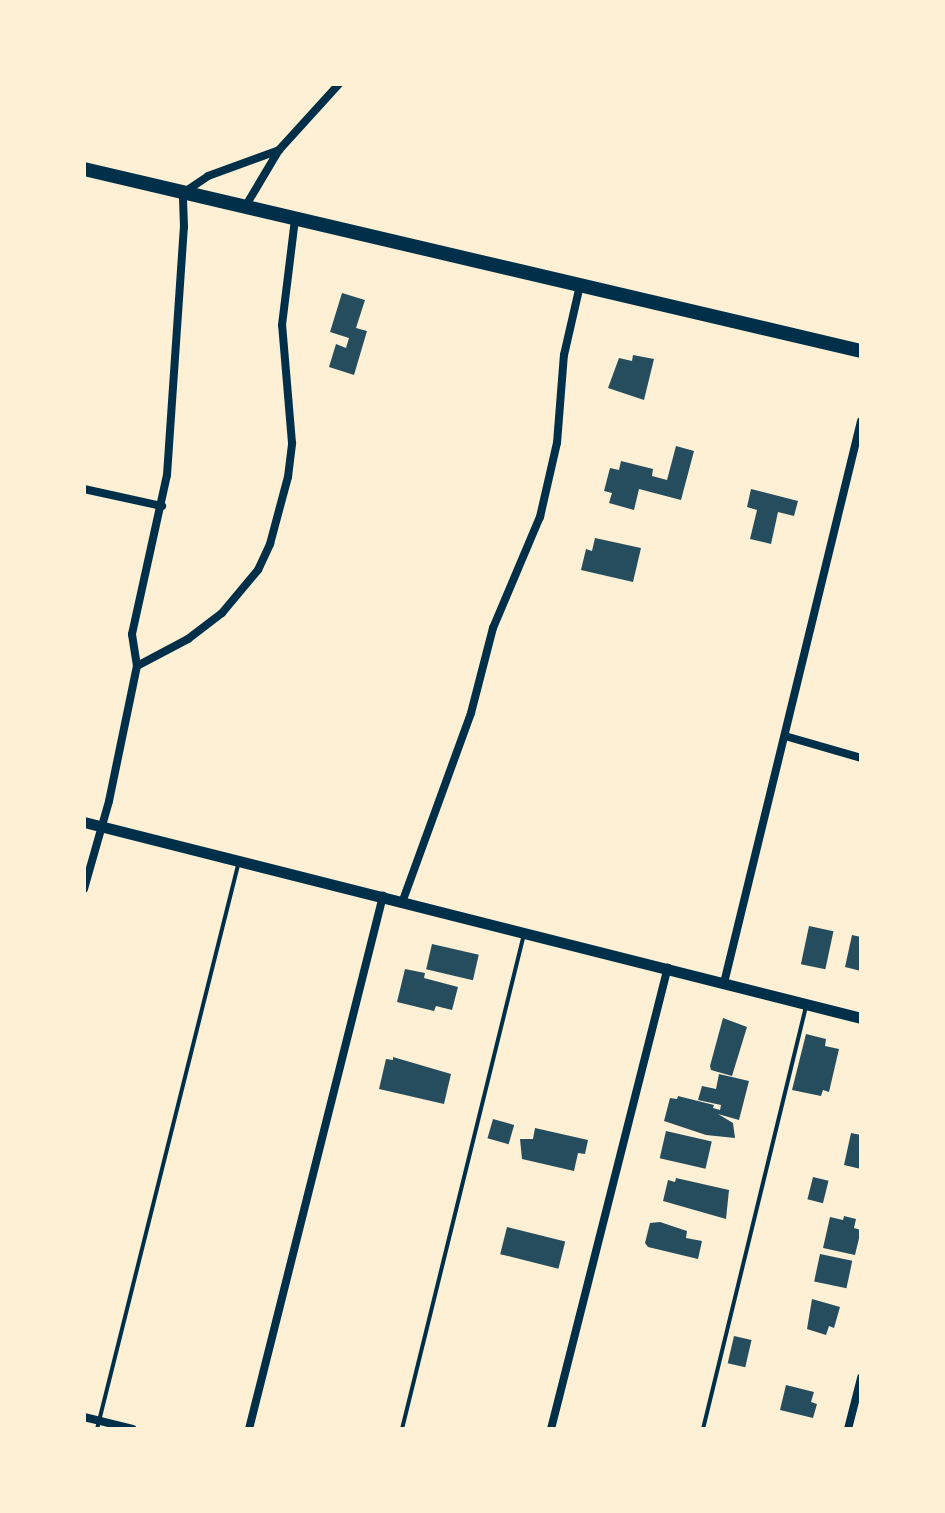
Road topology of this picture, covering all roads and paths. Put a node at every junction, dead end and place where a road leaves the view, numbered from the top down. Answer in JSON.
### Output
{"nodes":[{"id":1,"x":339,"y":84,"type":"edge"},
{"id":2,"x":279,"y":150,"type":"junction"},
{"id":3,"x":84,"y":169,"type":"edge"},
{"id":4,"x":183,"y":193,"type":"junction"},
{"id":5,"x":245,"y":207,"type":"junction"},
{"id":6,"x":295,"y":219,"type":"junction"},
{"id":7,"x":580,"y":285,"type":"junction"},
{"id":8,"x":861,"y":351,"type":"edge"},
{"id":9,"x":861,"y":421,"type":"edge"},
{"id":10,"x":84,"y":489,"type":"edge"},
{"id":11,"x":162,"y":506,"type":"junction"},
{"id":12,"x":137,"y":666,"type":"junction"},
{"id":13,"x":785,"y":736,"type":"junction"},
{"id":14,"x":861,"y":758,"type":"edge"},
{"id":15,"x":84,"y":822,"type":"edge"},
{"id":16,"x":101,"y":825,"type":"junction"},
{"id":17,"x":239,"y":859,"type":"junction"},
{"id":18,"x":84,"y":889,"type":"edge"},
{"id":19,"x":383,"y":896,"type":"junction"},
{"id":20,"x":403,"y":900,"type":"junction"},
{"id":21,"x":524,"y":932,"type":"junction"},
{"id":22,"x":668,"y":968,"type":"junction"},
{"id":23,"x":724,"y":983,"type":"junction"},
{"id":24,"x":806,"y":1004,"type":"junction"},
{"id":25,"x":861,"y":1018,"type":"edge"},
{"id":26,"x":861,"y":1378,"type":"edge"},
{"id":27,"x":84,"y":1417,"type":"edge"},
{"id":28,"x":98,"y":1425,"type":"edge"},
{"id":29,"x":133,"y":1429,"type":"edge"},
{"id":30,"x":249,"y":1429,"type":"edge"},
{"id":31,"x":402,"y":1429,"type":"edge"},
{"id":32,"x":551,"y":1429,"type":"edge"},
{"id":33,"x":703,"y":1429,"type":"edge"},
{"id":34,"x":848,"y":1429,"type":"edge"}],
"edges":[{"from":1,"to":2,"type":"street"},
{"from":2,"to":4,"type":"street"},
{"from":2,"to":5,"type":"street"},
{"from":3,"to":4,"type":"main road"},
{"from":4,"to":5,"type":"main road"},
{"from":4,"to":11,"type":"street"},
{"from":5,"to":6,"type":"main road"},
{"from":6,"to":7,"type":"main road"},
{"from":6,"to":12,"type":"street"},
{"from":7,"to":8,"type":"main road"},
{"from":7,"to":20,"type":"street"},
{"from":9,"to":13,"type":"street"},
{"from":10,"to":11,"type":"street"},
{"from":11,"to":12,"type":"street"},
{"from":12,"to":16,"type":"street"},
{"from":13,"to":14,"type":"street"},
{"from":13,"to":23,"type":"street"},
{"from":15,"to":16,"type":"street"},
{"from":16,"to":17,"type":"street"},
{"from":16,"to":18,"type":"street"},
{"from":17,"to":19,"type":"street"},
{"from":17,"to":28,"type":"lane"},
{"from":19,"to":20,"type":"street"},
{"from":19,"to":30,"type":"street"},
{"from":20,"to":21,"type":"street"},
{"from":21,"to":22,"type":"street"},
{"from":21,"to":31,"type":"lane"},
{"from":22,"to":23,"type":"street"},
{"from":22,"to":32,"type":"street"},
{"from":23,"to":24,"type":"street"},
{"from":24,"to":25,"type":"street"},
{"from":24,"to":33,"type":"lane"},
{"from":26,"to":34,"type":"street"},
{"from":27,"to":28,"type":"street"},
{"from":28,"to":29,"type":"street"}]}
